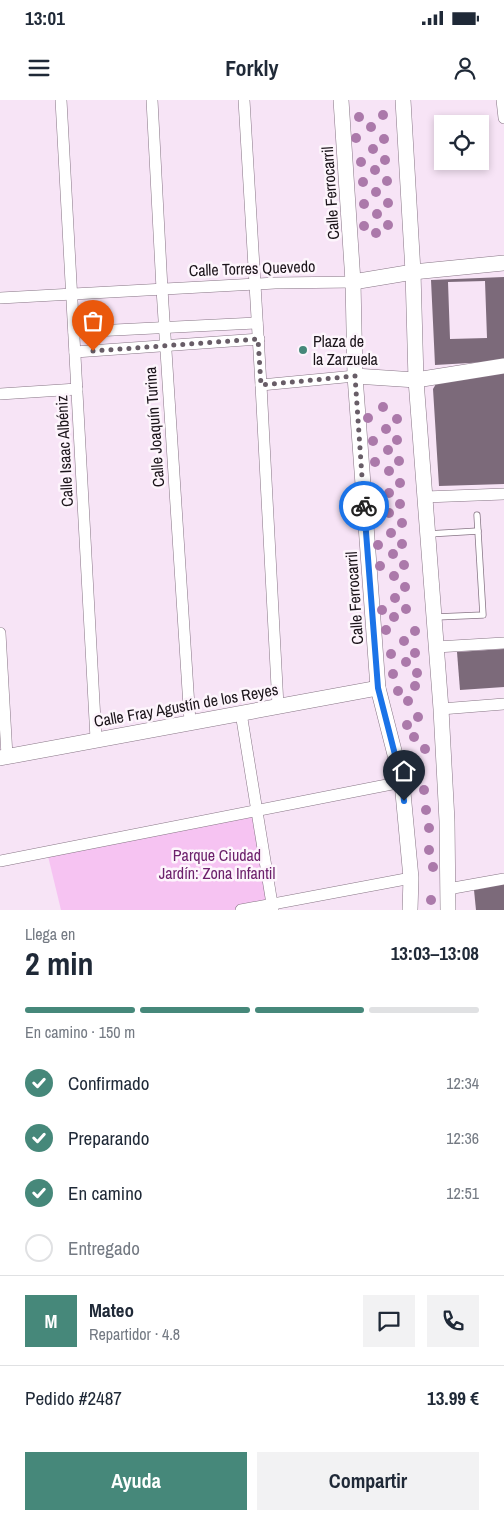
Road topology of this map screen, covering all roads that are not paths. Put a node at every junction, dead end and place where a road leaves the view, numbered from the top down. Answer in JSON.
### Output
{"nodes":[{"id":1,"x":61,"y":100,"type":"edge"},
{"id":2,"x":152,"y":100,"type":"edge"},
{"id":3,"x":244,"y":100,"type":"edge"},
{"id":4,"x":341,"y":100,"type":"edge"},
{"id":5,"x":403,"y":100,"type":"edge"},
{"id":6,"x":502,"y":100,"type":"edge"},
{"id":7,"x":504,"y":118,"type":"edge"},
{"id":8,"x":504,"y":262,"type":"edge"},
{"id":9,"x":413,"y":272,"type":"junction"},
{"id":10,"x":353,"y":282,"type":"junction"},
{"id":11,"x":255,"y":284,"type":"junction"},
{"id":12,"x":162,"y":289,"type":"junction"},
{"id":13,"x":71,"y":294,"type":"junction"},
{"id":14,"x":0,"y":298,"type":"edge"},
{"id":15,"x":258,"y":323,"type":"junction"},
{"id":16,"x":164,"y":328,"type":"junction"},
{"id":17,"x":74,"y":332,"type":"junction"},
{"id":18,"x":258,"y":339,"type":"junction"},
{"id":19,"x":166,"y":346,"type":"junction"},
{"id":20,"x":74,"y":352,"type":"junction"},
{"id":21,"x":504,"y":366,"type":"edge"},
{"id":22,"x":355,"y":376,"type":"junction"},
{"id":23,"x":416,"y":380,"type":"junction"},
{"id":24,"x":261,"y":385,"type":"junction"},
{"id":25,"x":77,"y":389,"type":"junction"},
{"id":26,"x":0,"y":394,"type":"edge"},
{"id":27,"x":504,"y":494,"type":"edge"},
{"id":28,"x":425,"y":498,"type":"junction"},
{"id":29,"x":477,"y":515,"type":"dead end"},
{"id":30,"x":478,"y":531,"type":"junction"},
{"id":31,"x":428,"y":534,"type":"junction"},
{"id":32,"x":434,"y":617,"type":"junction"},
{"id":33,"x":0,"y":633,"type":"edge"},
{"id":34,"x":504,"y":643,"type":"edge"},
{"id":35,"x":436,"y":647,"type":"junction"},
{"id":36,"x":378,"y":688,"type":"junction"},
{"id":37,"x":504,"y":704,"type":"edge"},
{"id":38,"x":278,"y":706,"type":"junction"},
{"id":39,"x":441,"y":709,"type":"junction"},
{"id":40,"x":241,"y":713,"type":"junction"},
{"id":41,"x":190,"y":722,"type":"junction"},
{"id":42,"x":96,"y":740,"type":"junction"},
{"id":43,"x":4,"y":757,"type":"edge"},
{"id":44,"x":402,"y":782,"type":"junction"},
{"id":45,"x":256,"y":810,"type":"junction"},
{"id":46,"x":0,"y":861,"type":"edge"},
{"id":47,"x":411,"y":878,"type":"junction"},
{"id":48,"x":504,"y":879,"type":"edge"},
{"id":49,"x":448,"y":889,"type":"junction"},
{"id":50,"x":272,"y":907,"type":"edge"},
{"id":51,"x":241,"y":910,"type":"edge"},
{"id":52,"x":410,"y":910,"type":"edge"},
{"id":53,"x":448,"y":910,"type":"edge"}],
"edges":[{"from":1,"to":13,"type":"street","name":"Calle Isaac Albéniz"},
{"from":2,"to":12,"type":"street","name":"Calle Joaquín Turina"},
{"from":3,"to":11,"type":"street"},
{"from":4,"to":10,"type":"street","name":"Calle Ferrocarril"},
{"from":5,"to":9,"type":"street"},
{"from":6,"to":7,"type":"street"},
{"from":8,"to":9,"type":"street","name":"Calle Torres Quevedo"},
{"from":9,"to":10,"type":"street","name":"Calle Torres Quevedo"},
{"from":9,"to":23,"type":"street"},
{"from":10,"to":11,"type":"street","name":"Calle Torres Quevedo"},
{"from":10,"to":22,"type":"street","name":"Calle Ferrocarril"},
{"from":11,"to":12,"type":"street","name":"Calle Torres Quevedo"},
{"from":11,"to":15,"type":"street"},
{"from":12,"to":13,"type":"street","name":"Calle Torres Quevedo"},
{"from":12,"to":16,"type":"street","name":"Calle Joaquín Turina"},
{"from":13,"to":14,"type":"street","name":"Calle Torres Quevedo"},
{"from":13,"to":17,"type":"street","name":"Calle Isaac Albéniz"},
{"from":15,"to":16,"type":"street"},
{"from":15,"to":18,"type":"street"},
{"from":16,"to":17,"type":"street"},
{"from":16,"to":19,"type":"street","name":"Calle Joaquín Turina"},
{"from":17,"to":20,"type":"street","name":"Calle Isaac Albéniz"},
{"from":18,"to":19,"type":"street"},
{"from":18,"to":24,"type":"street"},
{"from":19,"to":20,"type":"street"},
{"from":19,"to":41,"type":"street","name":"Calle Joaquín Turina"},
{"from":20,"to":25,"type":"street","name":"Calle Isaac Albéniz"},
{"from":21,"to":23,"type":"street"},
{"from":22,"to":23,"type":"street"},
{"from":22,"to":24,"type":"street"},
{"from":22,"to":36,"type":"street","name":"Calle Ferrocarril"},
{"from":23,"to":28,"type":"street"},
{"from":24,"to":38,"type":"street"},
{"from":25,"to":26,"type":"street"},
{"from":25,"to":42,"type":"street","name":"Calle Isaac Albéniz"},
{"from":27,"to":28,"type":"street"},
{"from":28,"to":31,"type":"street"},
{"from":29,"to":30,"type":"lane"},
{"from":30,"to":31,"type":"lane"},
{"from":30,"to":32,"type":"lane"},
{"from":31,"to":32,"type":"street"},
{"from":32,"to":35,"type":"street"},
{"from":33,"to":43,"type":"street"},
{"from":34,"to":35,"type":"street"},
{"from":35,"to":39,"type":"street"},
{"from":36,"to":38,"type":"street","name":"Calle Fray Agustín de los Reyes"},
{"from":36,"to":44,"type":"street","name":"Calle Ferrocarril"},
{"from":37,"to":39,"type":"street"},
{"from":38,"to":40,"type":"street","name":"Calle Fray Agustín de los Reyes"},
{"from":39,"to":49,"type":"street"},
{"from":40,"to":41,"type":"street","name":"Calle Fray Agustín de los Reyes"},
{"from":40,"to":45,"type":"street"},
{"from":41,"to":42,"type":"street","name":"Calle Fray Agustín de los Reyes"},
{"from":42,"to":43,"type":"street","name":"Calle Fray Agustín de los Reyes"},
{"from":44,"to":45,"type":"street"},
{"from":44,"to":47,"type":"street","name":"Calle Ferrocarril"},
{"from":45,"to":46,"type":"street"},
{"from":45,"to":50,"type":"street"},
{"from":47,"to":50,"type":"street"},
{"from":47,"to":52,"type":"street","name":"Calle Ferrocarril"},
{"from":48,"to":49,"type":"street"},
{"from":49,"to":53,"type":"street"},
{"from":50,"to":51,"type":"street"}]}
